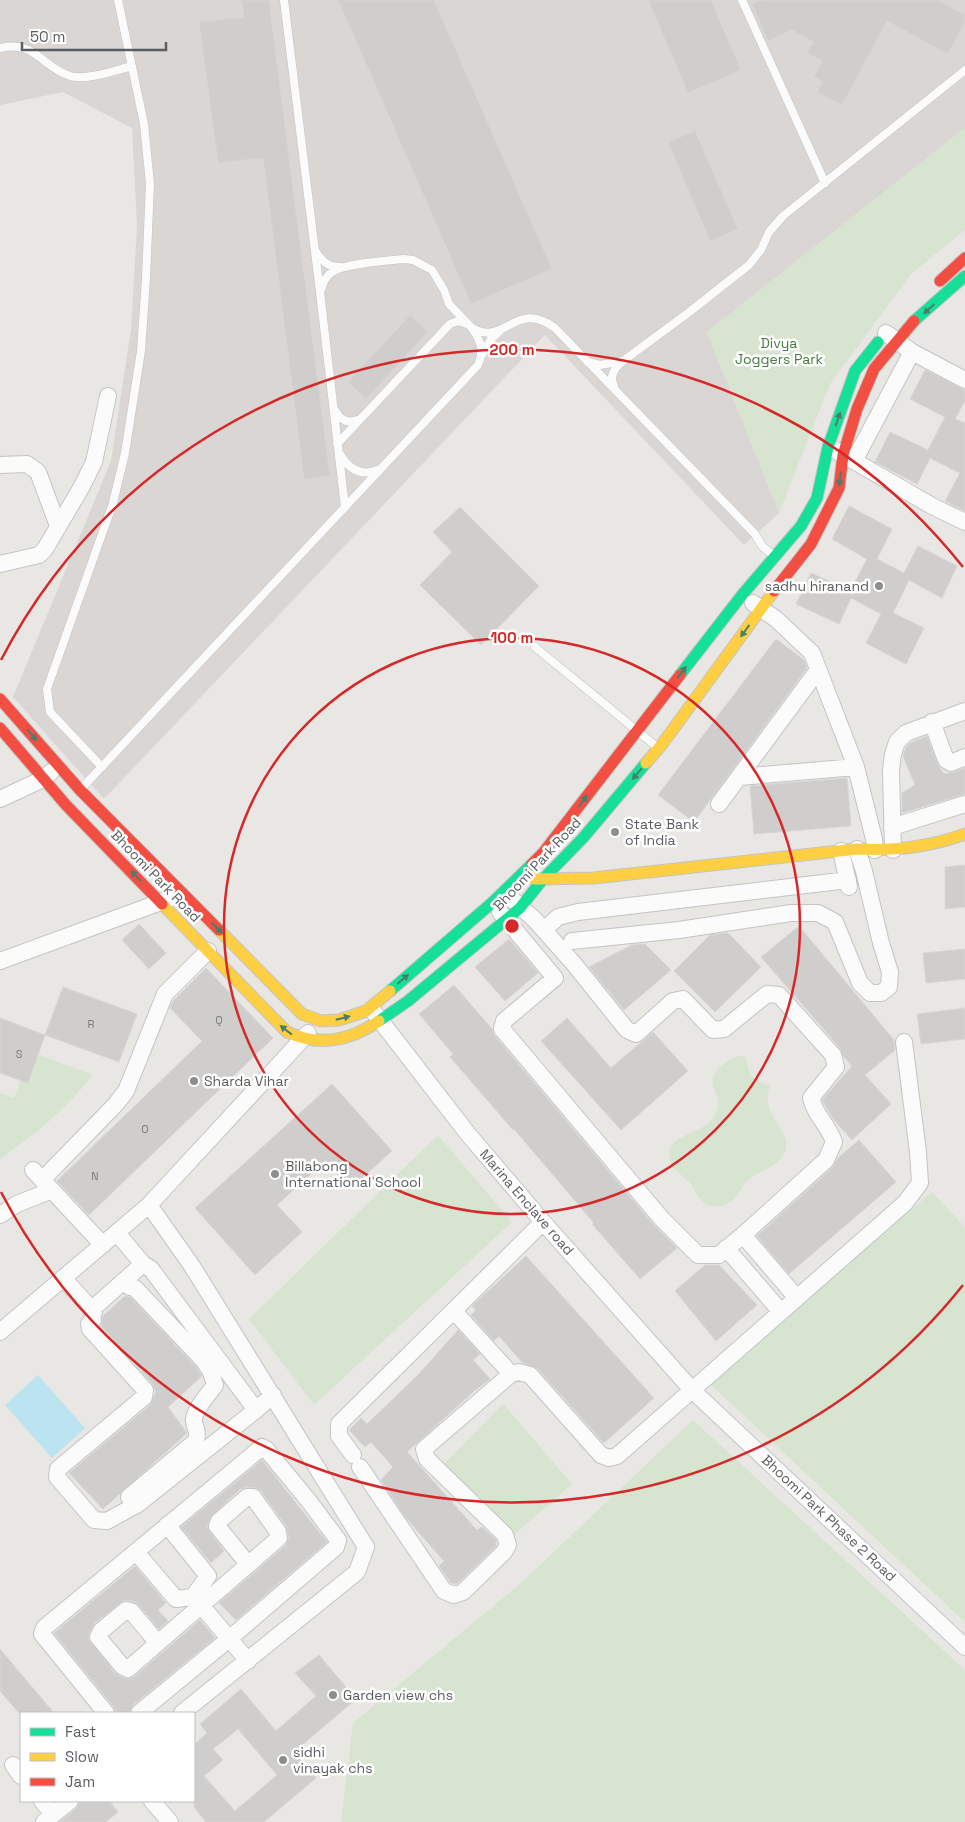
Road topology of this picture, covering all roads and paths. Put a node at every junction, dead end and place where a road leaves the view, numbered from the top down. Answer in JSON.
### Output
{"nodes":[{"id":1,"x":118,"y":0,"type":"edge"},
{"id":2,"x":284,"y":0,"type":"edge"},
{"id":3,"x":742,"y":0,"type":"edge"},
{"id":4,"x":0,"y":48,"type":"edge"},
{"id":5,"x":132,"y":66,"type":"junction"},
{"id":6,"x":965,"y":70,"type":"edge"},
{"id":7,"x":825,"y":183,"type":"junction"},
{"id":8,"x":315,"y":250,"type":"junction"},
{"id":9,"x":965,"y":258,"type":"edge"},
{"id":10,"x":342,"y":267,"type":"junction"},
{"id":11,"x":950,"y":272,"type":"junction"},
{"id":12,"x":961,"y":280,"type":"edge"},
{"id":13,"x":930,"y":290,"type":"dead end"},
{"id":14,"x":320,"y":292,"type":"junction"},
{"id":15,"x":450,"y":304,"type":"junction"},
{"id":16,"x":450,"y":324,"type":"junction"},
{"id":17,"x":469,"y":325,"type":"junction"},
{"id":18,"x":501,"y":330,"type":"junction"},
{"id":19,"x":892,"y":334,"type":"junction"},
{"id":20,"x":912,"y":352,"type":"junction"},
{"id":21,"x":482,"y":357,"type":"junction"},
{"id":22,"x":587,"y":361,"type":"junction"},
{"id":23,"x":623,"y":361,"type":"junction"},
{"id":24,"x":863,"y":361,"type":"junction"},
{"id":25,"x":874,"y":369,"type":"junction"},
{"id":26,"x":965,"y":380,"type":"edge"},
{"id":27,"x":616,"y":391,"type":"junction"},
{"id":28,"x":108,"y":396,"type":"dead end"},
{"id":29,"x":333,"y":407,"type":"junction"},
{"id":30,"x":361,"y":418,"type":"junction"},
{"id":31,"x":338,"y":447,"type":"junction"},
{"id":32,"x":828,"y":447,"type":"junction"},
{"id":33,"x":849,"y":458,"type":"junction"},
{"id":34,"x":0,"y":465,"type":"edge"},
{"id":35,"x":382,"y":467,"type":"junction"},
{"id":36,"x":345,"y":506,"type":"junction"},
{"id":37,"x":965,"y":522,"type":"edge"},
{"id":38,"x":58,"y":526,"type":"junction"},
{"id":39,"x":794,"y":534,"type":"junction"},
{"id":40,"x":811,"y":544,"type":"junction"},
{"id":41,"x":774,"y":556,"type":"junction"},
{"id":42,"x":0,"y":564,"type":"edge"},
{"id":43,"x":742,"y":595,"type":"junction"},
{"id":44,"x":761,"y":608,"type":"junction"},
{"id":45,"x":535,"y":647,"type":"dead end"},
{"id":46,"x":818,"y":670,"type":"junction"},
{"id":47,"x":3,"y":708,"type":"edge"},
{"id":48,"x":965,"y":711,"type":"edge"},
{"id":49,"x":932,"y":722,"type":"junction"},
{"id":50,"x":0,"y":728,"type":"edge"},
{"id":51,"x":637,"y":731,"type":"junction"},
{"id":52,"x":658,"y":748,"type":"junction"},
{"id":53,"x":965,"y":757,"type":"edge"},
{"id":54,"x":59,"y":766,"type":"junction"},
{"id":55,"x":856,"y":767,"type":"junction"},
{"id":56,"x":102,"y":768,"type":"junction"},
{"id":57,"x":739,"y":777,"type":"junction"},
{"id":58,"x":43,"y":779,"type":"junction"},
{"id":59,"x":73,"y":797,"type":"junction"},
{"id":60,"x":0,"y":799,"type":"edge"},
{"id":61,"x":719,"y":804,"type":"dead end"},
{"id":62,"x":965,"y":804,"type":"edge"},
{"id":63,"x":892,"y":827,"type":"junction"},
{"id":64,"x":965,"y":834,"type":"edge"},
{"id":65,"x":849,"y":850,"type":"junction"},
{"id":66,"x":875,"y":850,"type":"junction"},
{"id":67,"x":893,"y":850,"type":"junction"},
{"id":68,"x":517,"y":878,"type":"junction"},
{"id":69,"x":542,"y":879,"type":"junction"},
{"id":70,"x":505,"y":890,"type":"junction"},
{"id":71,"x":183,"y":894,"type":"junction"},
{"id":72,"x":160,"y":901,"type":"junction"},
{"id":73,"x":493,"y":902,"type":"junction"},
{"id":74,"x":520,"y":908,"type":"junction"},
{"id":75,"x":506,"y":920,"type":"junction"},
{"id":76,"x":544,"y":930,"type":"junction"},
{"id":77,"x":572,"y":941,"type":"dead end"},
{"id":78,"x":208,"y":951,"type":"junction"},
{"id":79,"x":0,"y":961,"type":"edge"},
{"id":80,"x":574,"y":964,"type":"junction"},
{"id":81,"x":555,"y":978,"type":"junction"},
{"id":82,"x":372,"y":1013,"type":"junction"},
{"id":83,"x":321,"y":1021,"type":"junction"},
{"id":84,"x":302,"y":1039,"type":"junction"},
{"id":85,"x":904,"y":1042,"type":"dead end"},
{"id":86,"x":42,"y":1180,"type":"junction"},
{"id":87,"x":149,"y":1205,"type":"junction"},
{"id":88,"x":0,"y":1215,"type":"edge"},
{"id":89,"x":543,"y":1222,"type":"junction"},
{"id":90,"x":117,"y":1232,"type":"junction"},
{"id":91,"x":743,"y":1235,"type":"junction"},
{"id":92,"x":103,"y":1245,"type":"junction"},
{"id":93,"x":726,"y":1248,"type":"junction"},
{"id":94,"x":143,"y":1264,"type":"junction"},
{"id":95,"x":64,"y":1278,"type":"junction"},
{"id":96,"x":130,"y":1287,"type":"dead end"},
{"id":97,"x":797,"y":1298,"type":"junction"},
{"id":98,"x":454,"y":1311,"type":"junction"},
{"id":99,"x":781,"y":1312,"type":"junction"},
{"id":100,"x":93,"y":1314,"type":"junction"},
{"id":101,"x":0,"y":1332,"type":"edge"},
{"id":102,"x":511,"y":1374,"type":"junction"},
{"id":103,"x":692,"y":1390,"type":"junction"},
{"id":104,"x":272,"y":1395,"type":"junction"},
{"id":105,"x":256,"y":1410,"type":"junction"},
{"id":106,"x":129,"y":1497,"type":"dead end"},
{"id":107,"x":167,"y":1525,"type":"junction"},
{"id":108,"x":136,"y":1552,"type":"junction"},
{"id":109,"x":248,"y":1564,"type":"dead end"},
{"id":110,"x":197,"y":1601,"type":"junction"},
{"id":111,"x":229,"y":1639,"type":"junction"},
{"id":112,"x":158,"y":1642,"type":"dead end"},
{"id":113,"x":965,"y":1647,"type":"edge"},
{"id":114,"x":248,"y":1661,"type":"junction"},
{"id":115,"x":105,"y":1712,"type":"edge"},
{"id":116,"x":140,"y":1712,"type":"edge"},
{"id":117,"x":183,"y":1712,"type":"edge"},
{"id":118,"x":42,"y":1802,"type":"edge"},
{"id":119,"x":69,"y":1802,"type":"edge"},
{"id":120,"x":153,"y":1802,"type":"edge"},
{"id":121,"x":48,"y":1818,"type":"edge"},
{"id":122,"x":170,"y":1822,"type":"edge"}],
"edges":[{"from":1,"to":5,"type":"lane"},
{"from":2,"to":8,"type":"lane"},
{"from":3,"to":7,"type":"lane"},
{"from":4,"to":5,"type":"lane"},
{"from":5,"to":56,"type":"lane"},
{"from":6,"to":7,"type":"lane"},
{"from":7,"to":23,"type":"lane"},
{"from":8,"to":10,"type":"lane"},
{"from":8,"to":14,"type":"lane"},
{"from":9,"to":11,"type":"main road"},
{"from":10,"to":14,"type":"lane"},
{"from":10,"to":15,"type":"lane"},
{"from":11,"to":12,"type":"main road"},
{"from":11,"to":13,"type":"main road"},
{"from":12,"to":19,"type":"main road","name":"Bhoomi Park Road","one_way":true},
{"from":14,"to":29,"type":"lane"},
{"from":15,"to":16,"type":"lane"},
{"from":15,"to":17,"type":"lane"},
{"from":16,"to":17,"type":"lane"},
{"from":16,"to":30,"type":"lane"},
{"from":17,"to":18,"type":"lane"},
{"from":17,"to":21,"type":"lane"},
{"from":18,"to":21,"type":"lane"},
{"from":18,"to":22,"type":"lane"},
{"from":19,"to":20,"type":"street"},
{"from":19,"to":24,"type":"main road"},
{"from":19,"to":25,"type":"main road","name":"Bhoomi Park Road"},
{"from":20,"to":26,"type":"street"},
{"from":20,"to":33,"type":"street"},
{"from":21,"to":35,"type":"lane"},
{"from":22,"to":23,"type":"lane"},
{"from":22,"to":27,"type":"lane"},
{"from":23,"to":27,"type":"lane"},
{"from":24,"to":25,"type":"main road"},
{"from":32,"to":24,"type":"main road","one_way":true},
{"from":25,"to":33,"type":"main road","name":"Bhoomi Park Road"},
{"from":27,"to":41,"type":"lane"},
{"from":28,"to":38,"type":"street"},
{"from":29,"to":30,"type":"lane"},
{"from":29,"to":31,"type":"lane"},
{"from":30,"to":31,"type":"lane"},
{"from":31,"to":35,"type":"lane"},
{"from":31,"to":36,"type":"lane"},
{"from":32,"to":33,"type":"street"},
{"from":32,"to":39,"type":"main road"},
{"from":33,"to":37,"type":"street"},
{"from":33,"to":40,"type":"main road","name":"Bhoomi Park Road","one_way":true},
{"from":34,"to":38,"type":"street"},
{"from":35,"to":36,"type":"lane"},
{"from":36,"to":56,"type":"lane"},
{"from":38,"to":42,"type":"street"},
{"from":39,"to":40,"type":"main road"},
{"from":39,"to":41,"type":"main road"},
{"from":40,"to":44,"type":"main road","name":"Bhoomi Park Road"},
{"from":41,"to":43,"type":"main road"},
{"from":43,"to":44,"type":"street"},
{"from":51,"to":43,"type":"main road","one_way":true},
{"from":44,"to":46,"type":"street"},
{"from":44,"to":52,"type":"main road","name":"Bhoomi Park Road","one_way":true},
{"from":45,"to":51,"type":"lane"},
{"from":46,"to":55,"type":"street"},
{"from":46,"to":57,"type":"street"},
{"from":47,"to":54,"type":"main road","name":"Bhoomi Park Road","one_way":true},
{"from":48,"to":49,"type":"street"},
{"from":49,"to":53,"type":"street"},
{"from":49,"to":63,"type":"street"},
{"from":50,"to":58,"type":"main road","name":"Bhoomi Park Road"},
{"from":51,"to":52,"type":"lane"},
{"from":68,"to":51,"type":"main road","one_way":true},
{"from":52,"to":69,"type":"main road","name":"Bhoomi Park Road","one_way":true},
{"from":54,"to":58,"type":"street"},
{"from":54,"to":59,"type":"main road","name":"Bhoomi Park Road"},
{"from":55,"to":57,"type":"street"},
{"from":55,"to":66,"type":"street"},
{"from":56,"to":59,"type":"lane"},
{"from":57,"to":61,"type":"street"},
{"from":58,"to":59,"type":"main road","name":"Bhoomi Park Road"},
{"from":58,"to":60,"type":"street"},
{"from":59,"to":71,"type":"main road","name":"Bhoomi Park Road"},
{"from":72,"to":59,"type":"main road","name":"Bhoomi Park Road","one_way":true},
{"from":62,"to":63,"type":"street"},
{"from":63,"to":67,"type":"street"},
{"from":64,"to":67,"type":"main road"},
{"from":65,"to":66,"type":"main road"},
{"from":65,"to":69,"type":"main road"},
{"from":65,"to":76,"type":"street"},
{"from":65,"to":77,"type":"street"},
{"from":66,"to":67,"type":"main road"},
{"from":68,"to":69,"type":"main road"},
{"from":68,"to":70,"type":"main road"},
{"from":69,"to":74,"type":"main road","name":"Bhoomi Park Road"},
{"from":70,"to":73,"type":"main road"},
{"from":70,"to":74,"type":"street"},
{"from":71,"to":72,"type":"street"},
{"from":71,"to":83,"type":"main road","name":"Bhoomi Park Road","one_way":true},
{"from":72,"to":78,"type":"main road","name":"Bhoomi Park Road"},
{"from":72,"to":79,"type":"street"},
{"from":73,"to":75,"type":"street"},
{"from":82,"to":73,"type":"main road","one_way":true},
{"from":74,"to":75,"type":"main road","name":"Bhoomi Park Road"},
{"from":74,"to":76,"type":"street"},
{"from":75,"to":81,"type":"street"},
{"from":75,"to":82,"type":"main road","name":"Bhoomi Park Road"},
{"from":76,"to":80,"type":"street"},
{"from":84,"to":78,"type":"main road","name":"Bhoomi Park Road","one_way":true},
{"from":78,"to":86,"type":"street"},
{"from":80,"to":81,"type":"street"},
{"from":80,"to":91,"type":"street"},
{"from":81,"to":93,"type":"street"},
{"from":83,"to":82,"type":"main road","name":"Bhoomi Park Road","one_way":true},
{"from":82,"to":84,"type":"main road","name":"Bhoomi Park Road"},
{"from":82,"to":89,"type":"street","name":"Marina Enclave road"},
{"from":83,"to":84,"type":"street"},
{"from":84,"to":87,"type":"street"},
{"from":85,"to":97,"type":"street"},
{"from":86,"to":88,"type":"street"},
{"from":86,"to":92,"type":"street"},
{"from":87,"to":90,"type":"street"},
{"from":87,"to":104,"type":"street"},
{"from":89,"to":98,"type":"street"},
{"from":89,"to":103,"type":"street","name":"Marina Enclave road"},
{"from":90,"to":92,"type":"street"},
{"from":90,"to":94,"type":"street"},
{"from":91,"to":93,"type":"street"},
{"from":91,"to":97,"type":"street"},
{"from":92,"to":95,"type":"street"},
{"from":93,"to":99,"type":"street"},
{"from":94,"to":100,"type":"street"},
{"from":94,"to":105,"type":"street"},
{"from":95,"to":100,"type":"street"},
{"from":95,"to":101,"type":"street"},
{"from":96,"to":106,"type":"street"},
{"from":97,"to":99,"type":"street"},
{"from":98,"to":102,"type":"street"},
{"from":98,"to":102,"type":"street"},
{"from":99,"to":103,"type":"street"},
{"from":100,"to":105,"type":"street"},
{"from":102,"to":103,"type":"street"},
{"from":103,"to":113,"type":"street","name":"Bhoomi Park Phase 2 Road"},
{"from":104,"to":105,"type":"street"},
{"from":104,"to":114,"type":"street"},
{"from":107,"to":108,"type":"street"},
{"from":107,"to":110,"type":"street"},
{"from":107,"to":111,"type":"street"},
{"from":108,"to":110,"type":"street"},
{"from":108,"to":115,"type":"street"},
{"from":109,"to":110,"type":"street"},
{"from":110,"to":111,"type":"street"},
{"from":110,"to":112,"type":"street"},
{"from":111,"to":114,"type":"street"},
{"from":111,"to":116,"type":"street"},
{"from":114,"to":117,"type":"street"},
{"from":118,"to":121,"type":"street"},
{"from":119,"to":121,"type":"street"},
{"from":120,"to":122,"type":"street"}]}
